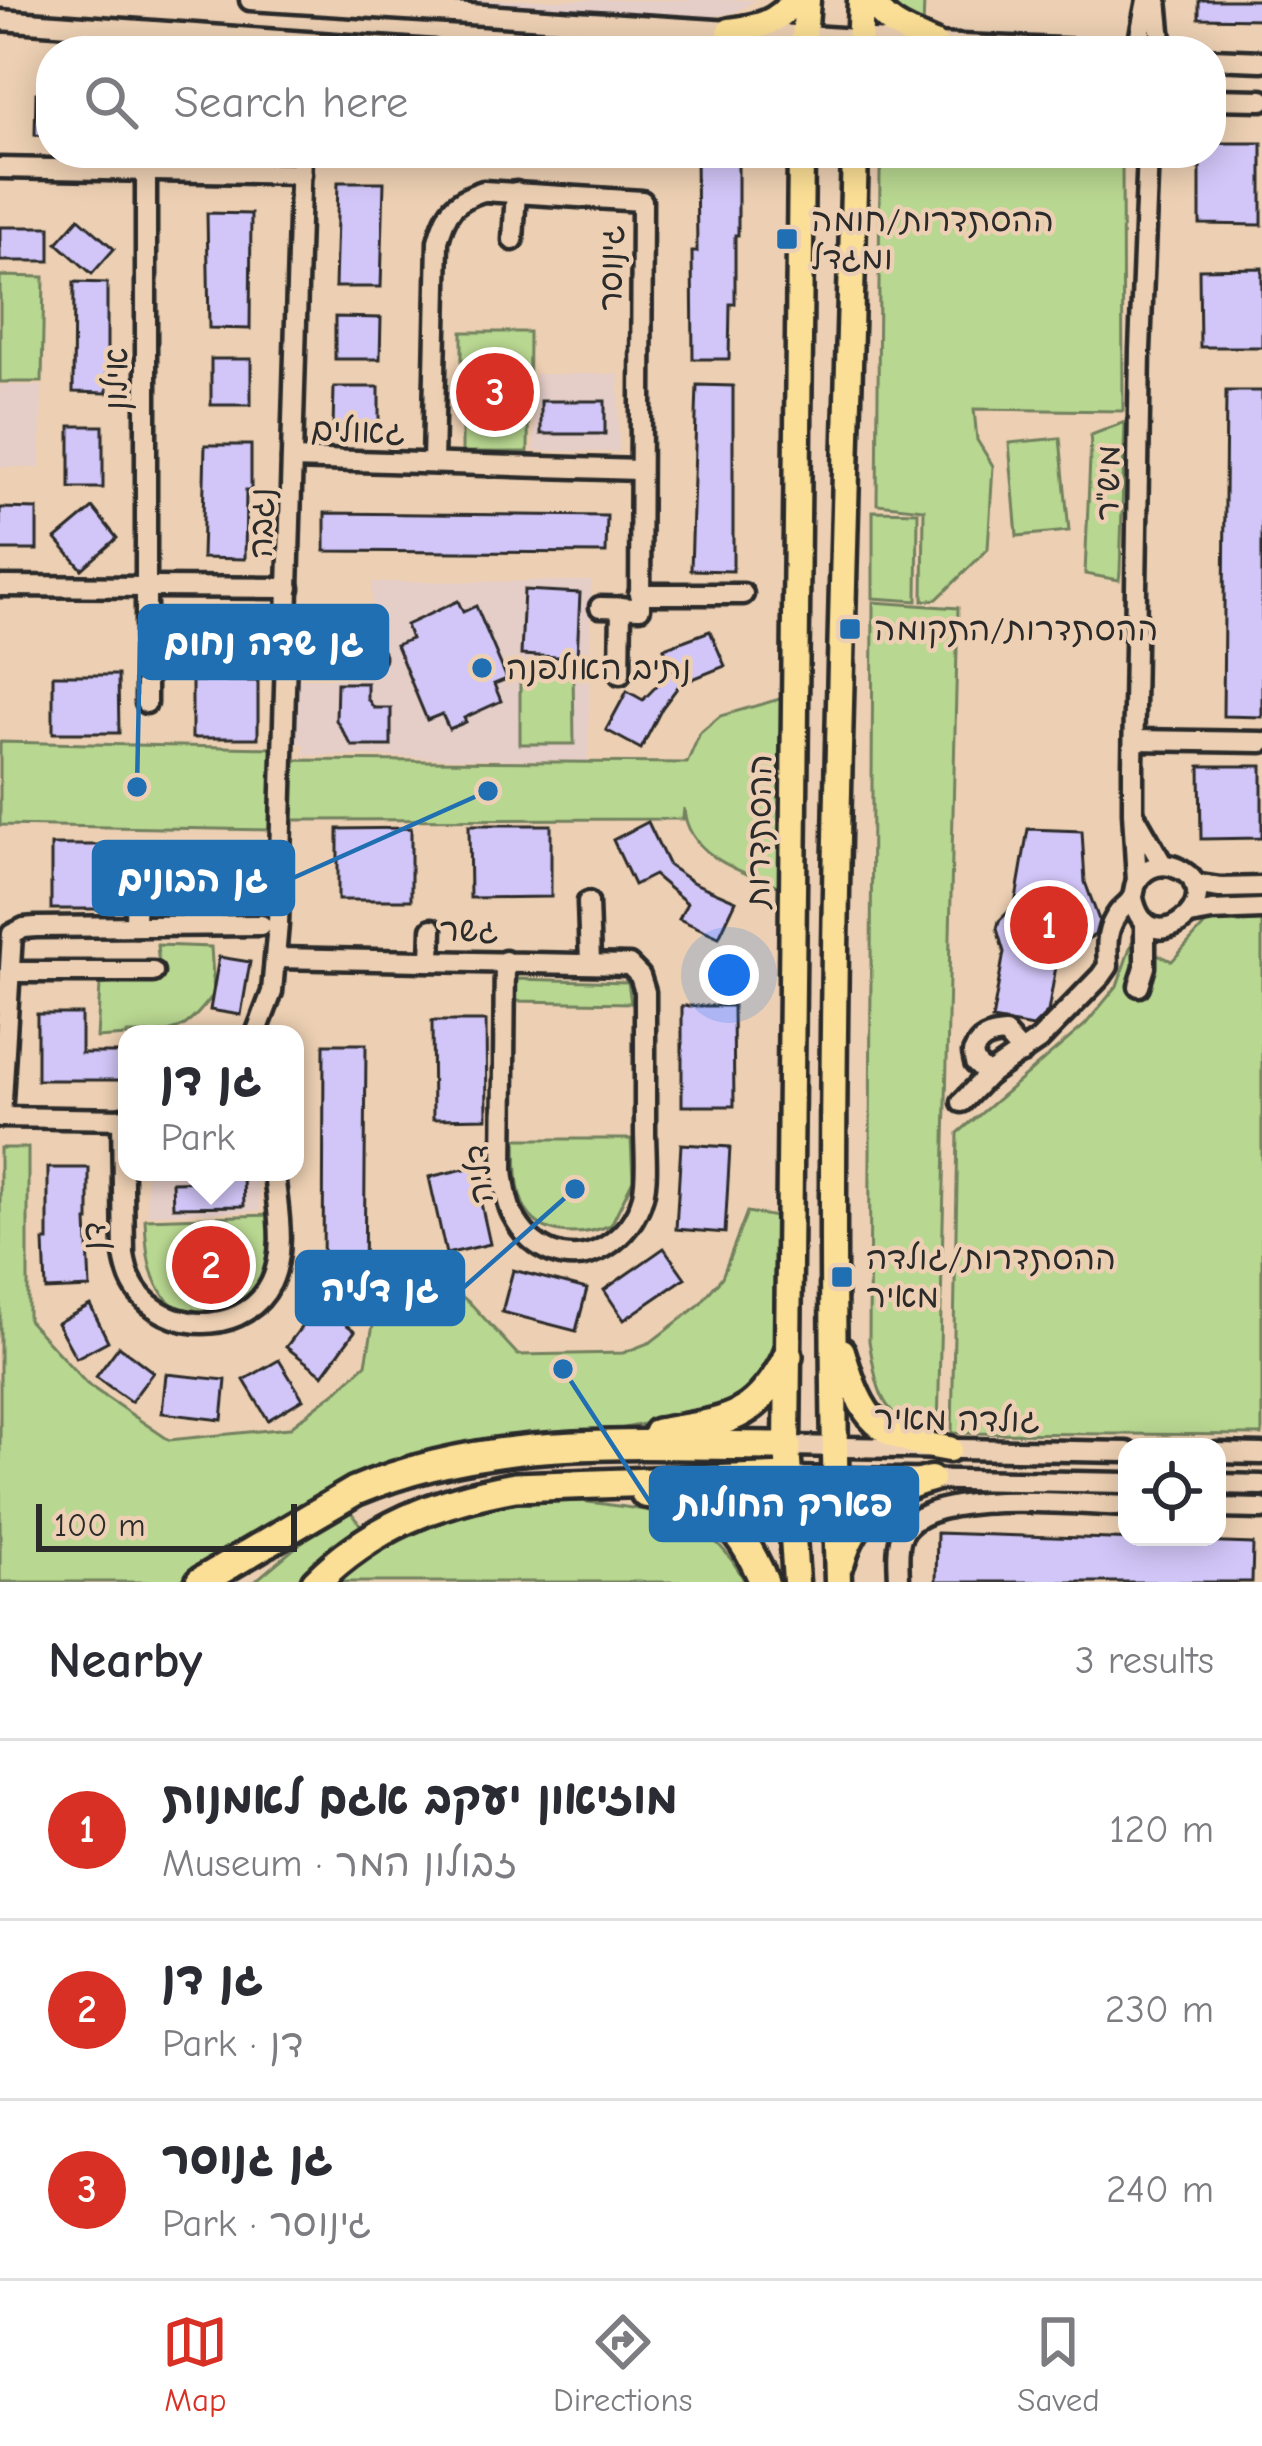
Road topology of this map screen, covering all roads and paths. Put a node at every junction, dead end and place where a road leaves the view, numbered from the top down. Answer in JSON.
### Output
{"nodes":[{"id":1,"x":250,"y":0,"type":"edge"},
{"id":2,"x":795,"y":0,"type":"edge"},
{"id":3,"x":807,"y":0,"type":"edge"},
{"id":4,"x":861,"y":0,"type":"edge"},
{"id":5,"x":872,"y":0,"type":"edge"},
{"id":6,"x":1147,"y":0,"type":"edge"},
{"id":7,"x":1156,"y":0,"type":"edge"},
{"id":8,"x":306,"y":3,"type":"junction"},
{"id":9,"x":0,"y":20,"type":"edge"},
{"id":10,"x":730,"y":31,"type":"junction"},
{"id":11,"x":187,"y":36,"type":"edge"},
{"id":12,"x":304,"y":36,"type":"edge"},
{"id":13,"x":760,"y":36,"type":"edge"},
{"id":14,"x":804,"y":36,"type":"edge"},
{"id":15,"x":860,"y":36,"type":"edge"},
{"id":16,"x":918,"y":36,"type":"edge"},
{"id":17,"x":1140,"y":36,"type":"edge"},
{"id":18,"x":1160,"y":36,"type":"edge"},
{"id":19,"x":1226,"y":60,"type":"edge"},
{"id":20,"x":1262,"y":61,"type":"edge"},
{"id":21,"x":1226,"y":99,"type":"edge"},
{"id":22,"x":1262,"y":100,"type":"edge"},
{"id":23,"x":0,"y":168,"type":"edge"},
{"id":24,"x":301,"y":168,"type":"edge"},
{"id":25,"x":800,"y":168,"type":"edge"},
{"id":26,"x":857,"y":168,"type":"edge"},
{"id":27,"x":1147,"y":168,"type":"edge"},
{"id":28,"x":146,"y":171,"type":"junction"},
{"id":29,"x":301,"y":174,"type":"junction"},
{"id":30,"x":516,"y":192,"type":"junction"},
{"id":31,"x":513,"y":240,"type":"dead end"},
{"id":32,"x":292,"y":459,"type":"junction"},
{"id":33,"x":433,"y":463,"type":"junction"},
{"id":34,"x":639,"y":470,"type":"junction"},
{"id":35,"x":0,"y":586,"type":"edge"},
{"id":36,"x":146,"y":587,"type":"junction"},
{"id":37,"x":289,"y":588,"type":"junction"},
{"id":38,"x":639,"y":594,"type":"junction"},
{"id":39,"x":743,"y":595,"type":"dead end"},
{"id":40,"x":600,"y":607,"type":"dead end"},
{"id":41,"x":621,"y":608,"type":"junction"},
{"id":42,"x":285,"y":655,"type":"junction"},
{"id":43,"x":373,"y":657,"type":"dead end"},
{"id":44,"x":620,"y":674,"type":"dead end"},
{"id":45,"x":146,"y":703,"type":"dead end"},
{"id":46,"x":1134,"y":740,"type":"junction"},
{"id":47,"x":1262,"y":742,"type":"edge"},
{"id":48,"x":1132,"y":812,"type":"junction"},
{"id":49,"x":1163,"y":865,"type":"junction"},
{"id":50,"x":136,"y":871,"type":"dead end"},
{"id":51,"x":1194,"y":884,"type":"junction"},
{"id":52,"x":1262,"y":887,"type":"edge"},
{"id":53,"x":1135,"y":889,"type":"junction"},
{"id":54,"x":589,"y":902,"type":"dead end"},
{"id":55,"x":1262,"y":909,"type":"edge"},
{"id":56,"x":1190,"y":916,"type":"junction"},
{"id":57,"x":1143,"y":920,"type":"junction"},
{"id":58,"x":261,"y":925,"type":"dead end"},
{"id":59,"x":135,"y":926,"type":"junction"},
{"id":60,"x":432,"y":928,"type":"dead end"},
{"id":61,"x":1169,"y":928,"type":"junction"},
{"id":62,"x":1108,"y":931,"type":"junction"},
{"id":63,"x":276,"y":958,"type":"junction"},
{"id":64,"x":431,"y":960,"type":"junction"},
{"id":65,"x":7,"y":961,"type":"edge"},
{"id":66,"x":505,"y":961,"type":"junction"},
{"id":67,"x":590,"y":962,"type":"junction"},
{"id":68,"x":153,"y":972,"type":"dead end"},
{"id":69,"x":645,"y":992,"type":"joint"},
{"id":70,"x":259,"y":1025,"type":"edge"},
{"id":71,"x":1022,"y":1053,"type":"junction"},
{"id":72,"x":988,"y":1075,"type":"junction"},
{"id":73,"x":962,"y":1102,"type":"dead end"},
{"id":74,"x":1,"y":1118,"type":"edge"},
{"id":75,"x":118,"y":1119,"type":"edge"},
{"id":76,"x":124,"y":1181,"type":"edge"},
{"id":77,"x":275,"y":1181,"type":"edge"},
{"id":78,"x":835,"y":1327,"type":"junction"},
{"id":79,"x":788,"y":1356,"type":"junction"},
{"id":80,"x":589,"y":1446,"type":"junction"},
{"id":81,"x":787,"y":1446,"type":"junction"},
{"id":82,"x":836,"y":1447,"type":"junction"},
{"id":83,"x":950,"y":1449,"type":"junction"},
{"id":84,"x":1118,"y":1452,"type":"edge"},
{"id":85,"x":1226,"y":1454,"type":"edge"},
{"id":86,"x":1262,"y":1454,"type":"edge"},
{"id":87,"x":788,"y":1477,"type":"junction"},
{"id":88,"x":835,"y":1477,"type":"junction"},
{"id":89,"x":931,"y":1479,"type":"junction"},
{"id":90,"x":970,"y":1480,"type":"junction"},
{"id":91,"x":1118,"y":1483,"type":"edge"},
{"id":92,"x":587,"y":1484,"type":"junction"},
{"id":93,"x":1226,"y":1484,"type":"edge"},
{"id":94,"x":1262,"y":1485,"type":"edge"},
{"id":95,"x":1019,"y":1503,"type":"junction"},
{"id":96,"x":1118,"y":1506,"type":"edge"},
{"id":97,"x":1226,"y":1508,"type":"edge"},
{"id":98,"x":1262,"y":1509,"type":"edge"},
{"id":99,"x":313,"y":1515,"type":"junction"},
{"id":100,"x":200,"y":1582,"type":"edge"},
{"id":101,"x":234,"y":1582,"type":"edge"},
{"id":102,"x":316,"y":1582,"type":"edge"},
{"id":103,"x":764,"y":1582,"type":"edge"},
{"id":104,"x":796,"y":1582,"type":"edge"},
{"id":105,"x":838,"y":1582,"type":"edge"},
{"id":106,"x":899,"y":1582,"type":"edge"}],
"edges":[{"from":1,"to":8,"type":"street"},
{"from":2,"to":10,"type":"main road"},
{"from":3,"to":14,"type":"main road"},
{"from":4,"to":15,"type":"main road"},
{"from":5,"to":16,"type":"main road"},
{"from":6,"to":17,"type":"street"},
{"from":7,"to":18,"type":"street"},
{"from":8,"to":10,"type":"street"},
{"from":8,"to":12,"type":"street"},
{"from":9,"to":11,"type":"street"},
{"from":10,"to":13,"type":"street"},
{"from":19,"to":20,"type":"street"},
{"from":21,"to":22,"type":"street"},
{"from":23,"to":28,"type":"street"},
{"from":24,"to":29,"type":"street","name":"נגבה"},
{"from":25,"to":79,"type":"main road","name":"ההסתדרות"},
{"from":26,"to":78,"type":"main road"},
{"from":27,"to":46,"type":"street","name":"מיש\"ר"},
{"from":28,"to":29,"type":"street"},
{"from":28,"to":36,"type":"street","name":"אילון"},
{"from":29,"to":32,"type":"street","name":"נגבה"},
{"from":30,"to":31,"type":"street"},
{"from":30,"to":33,"type":"street","name":"גינוסר"},
{"from":30,"to":34,"type":"street","name":"גינוסר"},
{"from":32,"to":33,"type":"street","name":"גאולים"},
{"from":32,"to":37,"type":"street","name":"נגבה"},
{"from":33,"to":34,"type":"street","name":"גאולים"},
{"from":34,"to":38,"type":"street","name":"גינוסר"},
{"from":35,"to":36,"type":"street"},
{"from":36,"to":37,"type":"street"},
{"from":36,"to":45,"type":"street","name":"אילון"},
{"from":37,"to":42,"type":"street","name":"נגבה"},
{"from":38,"to":39,"type":"street"},
{"from":38,"to":41,"type":"street"},
{"from":40,"to":41,"type":"street"},
{"from":41,"to":44,"type":"street"},
{"from":42,"to":43,"type":"street"},
{"from":42,"to":63,"type":"street","name":"נגבה"},
{"from":46,"to":47,"type":"street"},
{"from":46,"to":48,"type":"street","name":"מיש\"ר"},
{"from":48,"to":49,"type":"street"},
{"from":48,"to":53,"type":"street","name":"מיש\"ר"},
{"from":49,"to":51,"type":"street"},
{"from":49,"to":53,"type":"street"},
{"from":50,"to":59,"type":"street"},
{"from":51,"to":52,"type":"street"},
{"from":51,"to":56,"type":"street"},
{"from":53,"to":57,"type":"street"},
{"from":53,"to":62,"type":"street"},
{"from":54,"to":67,"type":"street"},
{"from":55,"to":56,"type":"street"},
{"from":56,"to":61,"type":"street"},
{"from":57,"to":61,"type":"street"},
{"from":57,"to":61,"type":"street"},
{"from":57,"to":62,"type":"street"},
{"from":58,"to":59,"type":"street"},
{"from":59,"to":65,"type":"street"},
{"from":60,"to":64,"type":"street"},
{"from":62,"to":71,"type":"street"},
{"from":63,"to":64,"type":"street","name":"גשר"},
{"from":63,"to":70,"type":"street","name":"נגבה"},
{"from":64,"to":66,"type":"street","name":"גשר"},
{"from":65,"to":68,"type":"street"},
{"from":65,"to":74,"type":"street"},
{"from":66,"to":67,"type":"street","name":"גשר"},
{"from":66,"to":69,"type":"street","name":"דליה"},
{"from":67,"to":69,"type":"street","name":"גשר"},
{"from":71,"to":72,"type":"street"},
{"from":71,"to":72,"type":"street"},
{"from":72,"to":73,"type":"street"},
{"from":74,"to":75,"type":"street"},
{"from":76,"to":77,"type":"street","name":"דן"},
{"from":78,"to":82,"type":"main road"},
{"from":78,"to":83,"type":"main road"},
{"from":79,"to":80,"type":"highway"},
{"from":79,"to":81,"type":"main road","name":"ההסתדרות"},
{"from":80,"to":81,"type":"highway"},
{"from":80,"to":99,"type":"highway"},
{"from":81,"to":82,"type":"street","name":"גולדה מאיר"},
{"from":81,"to":87,"type":"main road","name":"ההסתדרות"},
{"from":82,"to":83,"type":"street","name":"גולדה מאיר"},
{"from":82,"to":88,"type":"main road"},
{"from":83,"to":84,"type":"street","name":"גולדה מאיר"},
{"from":85,"to":86,"type":"street"},
{"from":87,"to":88,"type":"street","name":"גולדה מאיר"},
{"from":87,"to":92,"type":"highway"},
{"from":87,"to":104,"type":"main road","name":"ההסתדרות"},
{"from":88,"to":89,"type":"street","name":"גולדה מאיר"},
{"from":88,"to":105,"type":"main road"},
{"from":89,"to":90,"type":"street","name":"גולדה מאיר"},
{"from":89,"to":105,"type":"main road"},
{"from":90,"to":91,"type":"street","name":"גולדה מאיר"},
{"from":90,"to":95,"type":"street"},
{"from":92,"to":102,"type":"highway"},
{"from":92,"to":103,"type":"highway"},
{"from":93,"to":94,"type":"street"},
{"from":95,"to":96,"type":"street"},
{"from":95,"to":106,"type":"street"},
{"from":97,"to":98,"type":"street"},
{"from":99,"to":100,"type":"highway"},
{"from":99,"to":101,"type":"highway"}]}
